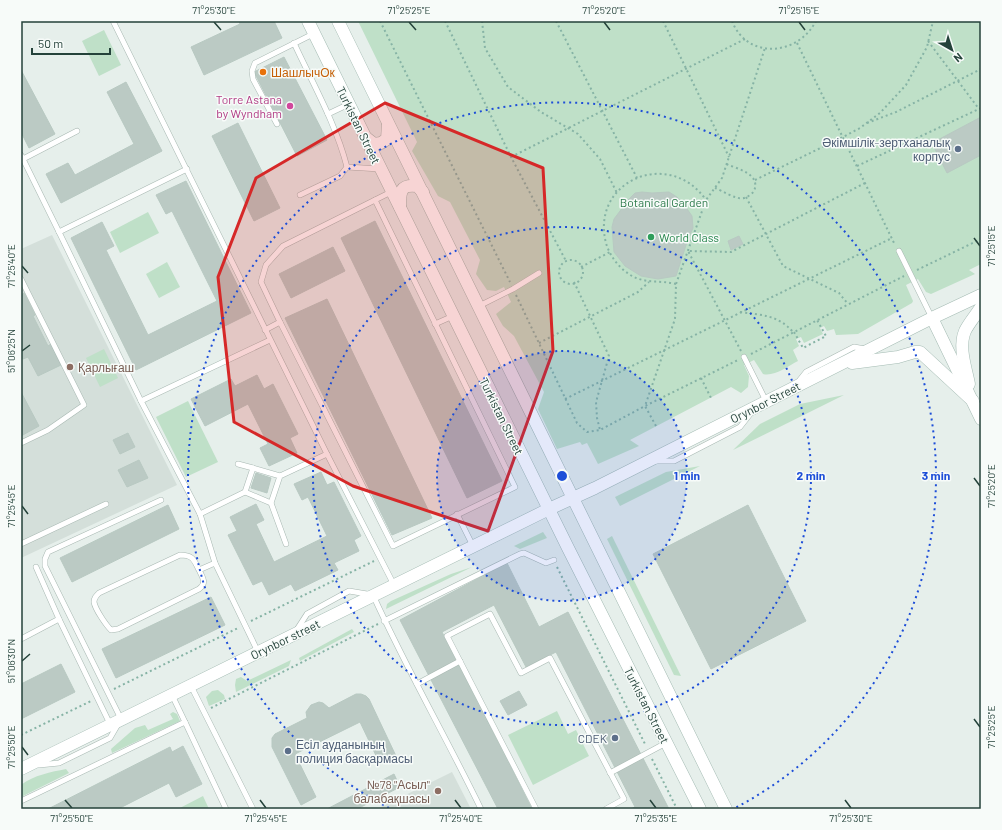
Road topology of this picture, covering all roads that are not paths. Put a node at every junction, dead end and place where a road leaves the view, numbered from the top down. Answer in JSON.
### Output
{"nodes":[{"id":1,"x":113,"y":21,"type":"edge"},
{"id":2,"x":308,"y":21,"type":"edge"},
{"id":3,"x":338,"y":21,"type":"edge"},
{"id":4,"x":314,"y":33,"type":"junction"},
{"id":5,"x":294,"y":43,"type":"junction"},
{"id":6,"x":349,"y":104,"type":"junction"},
{"id":7,"x":328,"y":114,"type":"junction"},
{"id":8,"x":388,"y":123,"type":"junction"},
{"id":9,"x":277,"y":124,"type":"dead end"},
{"id":10,"x":77,"y":131,"type":"dead end"},
{"id":11,"x":365,"y":137,"type":"junction"},
{"id":12,"x":22,"y":157,"type":"edge"},
{"id":13,"x":347,"y":167,"type":"junction"},
{"id":14,"x":187,"y":169,"type":"junction"},
{"id":15,"x":381,"y":169,"type":"junction"},
{"id":16,"x":392,"y":192,"type":"junction"},
{"id":17,"x":423,"y":192,"type":"junction"},
{"id":18,"x":300,"y":195,"type":"dead end"},
{"id":19,"x":375,"y":200,"type":"junction"},
{"id":20,"x":400,"y":209,"type":"junction"},
{"id":21,"x":59,"y":232,"type":"junction"},
{"id":22,"x":899,"y":251,"type":"road end"},
{"id":23,"x":539,"y":273,"type":"dead end"},
{"id":24,"x":21,"y":279,"type":"edge"},
{"id":25,"x":981,"y":295,"type":"edge"},
{"id":26,"x":479,"y":306,"type":"junction"},
{"id":27,"x":981,"y":307,"type":"edge"},
{"id":28,"x":453,"y":316,"type":"junction"},
{"id":29,"x":932,"y":318,"type":"junction"},
{"id":30,"x":280,"y":322,"type":"junction"},
{"id":31,"x":435,"y":324,"type":"junction"},
{"id":32,"x":265,"y":330,"type":"junction"},
{"id":33,"x":270,"y":340,"type":"junction"},
{"id":34,"x":870,"y":350,"type":"junction"},
{"id":35,"x":744,"y":357,"type":"road end"},
{"id":36,"x":841,"y":364,"type":"junction"},
{"id":37,"x":794,"y":388,"type":"junction"},
{"id":38,"x":141,"y":401,"type":"junction"},
{"id":39,"x":973,"y":401,"type":"junction"},
{"id":40,"x":767,"y":402,"type":"junction"},
{"id":41,"x":981,"y":418,"type":"edge"},
{"id":42,"x":21,"y":443,"type":"edge"},
{"id":43,"x":327,"y":454,"type":"junction"},
{"id":44,"x":238,"y":464,"type":"dead end"},
{"id":45,"x":253,"y":468,"type":"junction"},
{"id":46,"x":280,"y":476,"type":"junction"},
{"id":47,"x":245,"y":492,"type":"junction"},
{"id":48,"x":573,"y":497,"type":"junction"},
{"id":49,"x":161,"y":500,"type":"dead end"},
{"id":50,"x":271,"y":503,"type":"junction"},
{"id":51,"x":106,"y":504,"type":"dead end"},
{"id":52,"x":549,"y":509,"type":"junction"},
{"id":53,"x":200,"y":514,"type":"junction"},
{"id":54,"x":457,"y":514,"type":"junction"},
{"id":55,"x":21,"y":544,"type":"edge"},
{"id":56,"x":286,"y":544,"type":"dead end"},
{"id":57,"x":473,"y":546,"type":"junction"},
{"id":58,"x":554,"y":560,"type":"road end"},
{"id":59,"x":214,"y":562,"type":"junction"},
{"id":60,"x":36,"y":567,"type":"dead end"},
{"id":61,"x":200,"y":570,"type":"junction"},
{"id":62,"x":394,"y":585,"type":"junction"},
{"id":63,"x":373,"y":595,"type":"junction"},
{"id":64,"x":59,"y":619,"type":"junction"},
{"id":65,"x":383,"y":622,"type":"junction"},
{"id":66,"x":21,"y":639,"type":"edge"},
{"id":67,"x":258,"y":652,"type":"junction"},
{"id":68,"x":460,"y":661,"type":"junction"},
{"id":69,"x":417,"y":684,"type":"junction"},
{"id":70,"x":191,"y":685,"type":"junction"},
{"id":71,"x":172,"y":694,"type":"junction"},
{"id":72,"x":116,"y":722,"type":"junction"},
{"id":73,"x":185,"y":722,"type":"junction"},
{"id":74,"x":666,"y":743,"type":"junction"},
{"id":75,"x":24,"y":767,"type":"edge"},
{"id":76,"x":610,"y":773,"type":"junction"},
{"id":77,"x":21,"y":801,"type":"edge"},
{"id":78,"x":226,"y":809,"type":"edge"},
{"id":79,"x":253,"y":809,"type":"edge"},
{"id":80,"x":480,"y":809,"type":"edge"},
{"id":81,"x":536,"y":809,"type":"edge"},
{"id":82,"x":606,"y":809,"type":"edge"},
{"id":83,"x":700,"y":809,"type":"edge"},
{"id":84,"x":726,"y":809,"type":"edge"}],
"edges":[{"from":1,"to":14,"type":"lane"},
{"from":2,"to":4,"type":"main road","name":"Turkistan Street"},
{"from":3,"to":8,"type":"main road","name":"Turkistan Street"},
{"from":4,"to":5,"type":"lane"},
{"from":4,"to":6,"type":"main road","name":"Turkistan Street"},
{"from":5,"to":7,"type":"lane"},
{"from":5,"to":9,"type":"lane"},
{"from":6,"to":7,"type":"lane"},
{"from":6,"to":11,"type":"main road","name":"Turkistan Street"},
{"from":7,"to":13,"type":"lane"},
{"from":8,"to":11,"type":"main road"},
{"from":8,"to":17,"type":"main road","name":"Turkistan Street"},
{"from":10,"to":12,"type":"lane"},
{"from":11,"to":15,"type":"main road","name":"Turkistan Street"},
{"from":12,"to":21,"type":"lane"},
{"from":13,"to":15,"type":"lane"},
{"from":13,"to":18,"type":"lane"},
{"from":14,"to":21,"type":"lane"},
{"from":14,"to":32,"type":"lane"},
{"from":15,"to":16,"type":"main road","name":"Turkistan Street"},
{"from":16,"to":19,"type":"lane"},
{"from":16,"to":20,"type":"main road","name":"Turkistan Street"},
{"from":17,"to":20,"type":"main road"},
{"from":17,"to":26,"type":"main road","name":"Turkistan Street"},
{"from":19,"to":30,"type":"lane"},
{"from":19,"to":31,"type":"lane"},
{"from":20,"to":28,"type":"main road","name":"Turkistan Street"},
{"from":21,"to":38,"type":"lane"},
{"from":22,"to":29,"type":"lane"},
{"from":23,"to":26,"type":"lane"},
{"from":24,"to":42,"type":"lane"},
{"from":25,"to":29,"type":"main road","name":"Orynbor Street"},
{"from":26,"to":48,"type":"main road","name":"Turkistan Street"},
{"from":27,"to":39,"type":"main road"},
{"from":28,"to":31,"type":"lane"},
{"from":28,"to":52,"type":"main road","name":"Turkistan Street"},
{"from":29,"to":34,"type":"main road","name":"Orynbor Street"},
{"from":29,"to":39,"type":"main road"},
{"from":30,"to":32,"type":"lane"},
{"from":30,"to":54,"type":"lane"},
{"from":31,"to":54,"type":"lane"},
{"from":32,"to":33,"type":"lane"},
{"from":33,"to":38,"type":"lane"},
{"from":33,"to":43,"type":"lane"},
{"from":34,"to":36,"type":"main road","name":"Orynbor Street"},
{"from":34,"to":37,"type":"lane"},
{"from":35,"to":40,"type":"lane"},
{"from":36,"to":37,"type":"main road","name":"Orynbor Street"},
{"from":36,"to":39,"type":"main road"},
{"from":37,"to":40,"type":"main road","name":"Orynbor Street"},
{"from":38,"to":53,"type":"lane"},
{"from":39,"to":41,"type":"main road"},
{"from":40,"to":48,"type":"main road","name":"Orynbor Street"},
{"from":43,"to":46,"type":"lane"},
{"from":43,"to":62,"type":"lane"},
{"from":44,"to":45,"type":"lane"},
{"from":45,"to":46,"type":"lane"},
{"from":45,"to":47,"type":"lane"},
{"from":46,"to":50,"type":"lane"},
{"from":47,"to":50,"type":"lane"},
{"from":47,"to":53,"type":"lane"},
{"from":48,"to":52,"type":"main road","name":"Orynbor Street"},
{"from":48,"to":84,"type":"main road","name":"Turkistan Street"},
{"from":49,"to":72,"type":"lane"},
{"from":50,"to":56,"type":"lane"},
{"from":51,"to":55,"type":"lane"},
{"from":52,"to":57,"type":"main road","name":"Orynbor street"},
{"from":52,"to":74,"type":"main road","name":"Turkistan Street"},
{"from":53,"to":59,"type":"lane"},
{"from":54,"to":57,"type":"lane"},
{"from":57,"to":62,"type":"main road","name":"Orynbor street"},
{"from":58,"to":65,"type":"lane"},
{"from":59,"to":61,"type":"lane"},
{"from":59,"to":67,"type":"lane"},
{"from":60,"to":64,"type":"lane"},
{"from":61,"to":61,"type":"lane"},
{"from":62,"to":63,"type":"main road","name":"Orynbor street"},
{"from":63,"to":65,"type":"lane"},
{"from":63,"to":67,"type":"main road","name":"Orynbor street"},
{"from":64,"to":66,"type":"lane"},
{"from":64,"to":72,"type":"lane"},
{"from":65,"to":69,"type":"lane"},
{"from":67,"to":70,"type":"main road","name":"Orynbor street"},
{"from":68,"to":69,"type":"lane"},
{"from":68,"to":76,"type":"lane"},
{"from":68,"to":81,"type":"lane"},
{"from":69,"to":80,"type":"lane"},
{"from":70,"to":71,"type":"main road","name":"Orynbor street"},
{"from":70,"to":79,"type":"lane"},
{"from":71,"to":72,"type":"main road","name":"Orynbor street"},
{"from":71,"to":73,"type":"lane"},
{"from":72,"to":75,"type":"main road","name":"Orynbor street"},
{"from":73,"to":77,"type":"lane"},
{"from":73,"to":78,"type":"lane"},
{"from":74,"to":76,"type":"lane"},
{"from":74,"to":83,"type":"main road","name":"Turkistan Street"},
{"from":76,"to":82,"type":"lane"}]}
